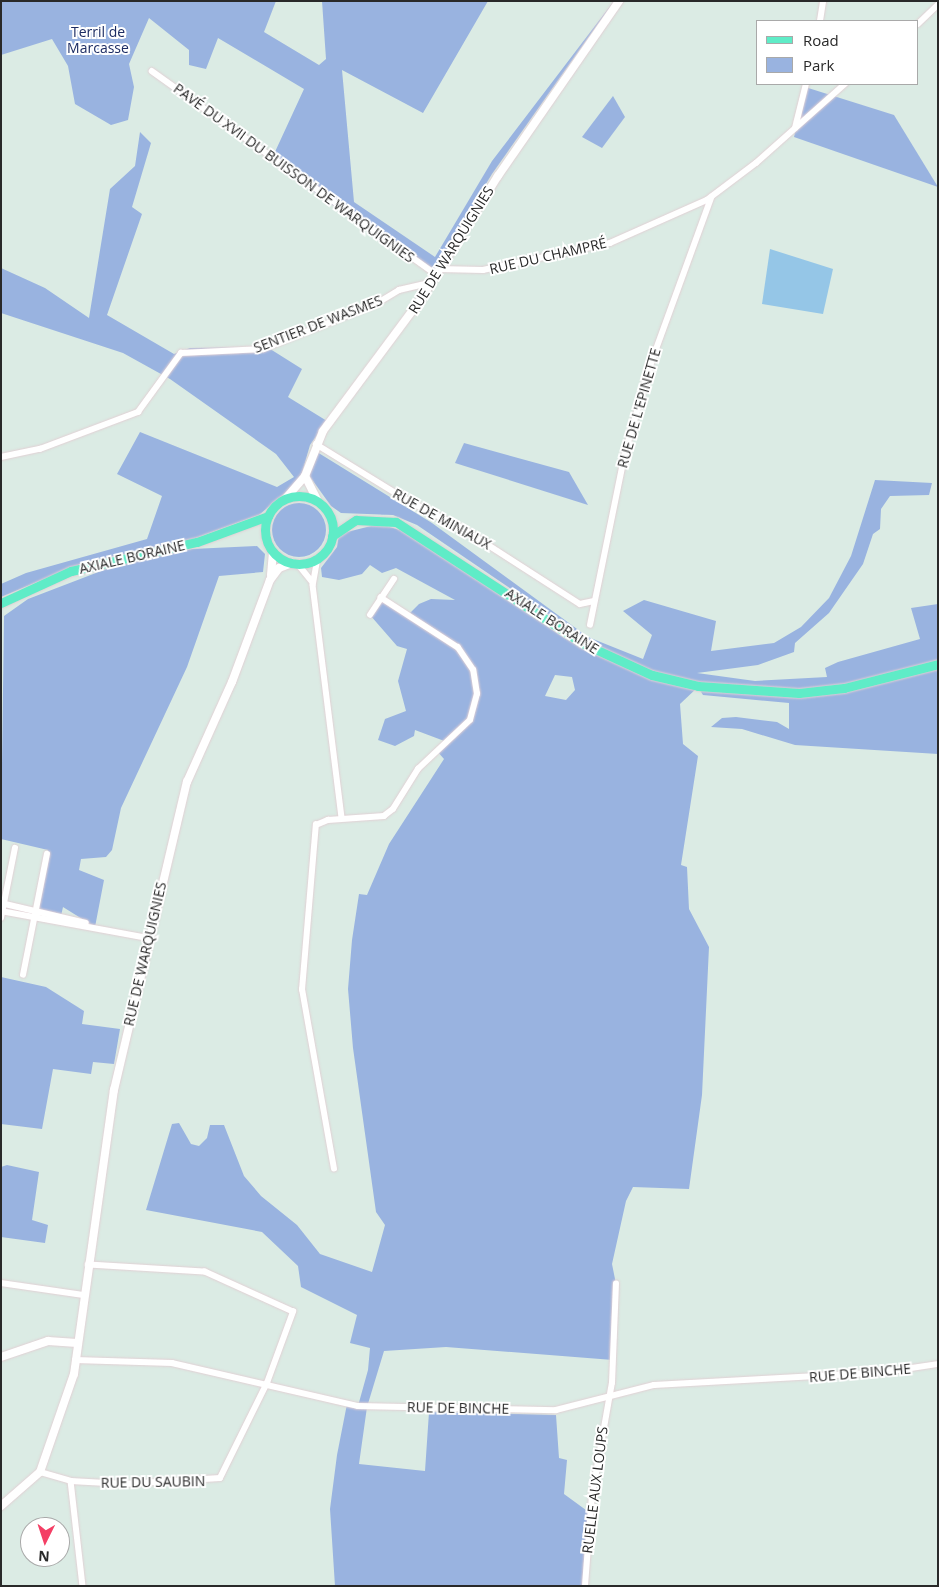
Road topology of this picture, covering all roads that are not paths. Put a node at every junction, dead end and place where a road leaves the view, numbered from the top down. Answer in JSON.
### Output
{"nodes":[{"id":1,"x":618,"y":1,"type":"edge"},
{"id":2,"x":823,"y":1,"type":"edge"},
{"id":3,"x":938,"y":5,"type":"edge"},
{"id":4,"x":820,"y":20,"type":"edge"},
{"id":5,"x":919,"y":23,"type":"edge"},
{"id":6,"x":152,"y":72,"type":"dead end"},
{"id":7,"x":806,"y":85,"type":"edge"},
{"id":8,"x":844,"y":85,"type":"edge"},
{"id":9,"x":794,"y":129,"type":"junction"},
{"id":10,"x":711,"y":198,"type":"junction"},
{"id":11,"x":438,"y":272,"type":"junction"},
{"id":12,"x":430,"y":283,"type":"junction"},
{"id":13,"x":316,"y":444,"type":"junction"},
{"id":14,"x":1,"y":457,"type":"edge"},
{"id":15,"x":305,"y":476,"type":"junction"},
{"id":16,"x":286,"y":498,"type":"junction"},
{"id":17,"x":318,"y":502,"type":"junction"},
{"id":18,"x":329,"y":513,"type":"junction"},
{"id":19,"x":268,"y":516,"type":"junction"},
{"id":20,"x":356,"y":520,"type":"junction"},
{"id":21,"x":240,"y":529,"type":"junction"},
{"id":22,"x":332,"y":536,"type":"junction"},
{"id":23,"x":266,"y":538,"type":"junction"},
{"id":24,"x":274,"y":552,"type":"junction"},
{"id":25,"x":318,"y":558,"type":"junction"},
{"id":26,"x":295,"y":563,"type":"junction"},
{"id":27,"x":394,"y":579,"type":"dead end"},
{"id":28,"x":270,"y":580,"type":"junction"},
{"id":29,"x":313,"y":584,"type":"junction"},
{"id":30,"x":381,"y":598,"type":"junction"},
{"id":31,"x":594,"y":600,"type":"junction"},
{"id":32,"x":1,"y":603,"type":"edge"},
{"id":33,"x":370,"y":615,"type":"dead end"},
{"id":34,"x":590,"y":625,"type":"dead end"},
{"id":35,"x":938,"y":664,"type":"edge"},
{"id":36,"x":342,"y":818,"type":"junction"},
{"id":37,"x":15,"y":848,"type":"dead end"},
{"id":38,"x":47,"y":854,"type":"dead end"},
{"id":39,"x":3,"y":903,"type":"edge"},
{"id":40,"x":36,"y":910,"type":"junction"},
{"id":41,"x":2,"y":911,"type":"edge"},
{"id":42,"x":34,"y":917,"type":"junction"},
{"id":43,"x":1,"y":918,"type":"edge"},
{"id":44,"x":95,"y":927,"type":"junction"},
{"id":45,"x":148,"y":938,"type":"junction"},
{"id":46,"x":22,"y":975,"type":"dead end"},
{"id":47,"x":334,"y":1169,"type":"dead end"},
{"id":48,"x":88,"y":1265,"type":"junction"},
{"id":49,"x":1,"y":1283,"type":"edge"},
{"id":50,"x":616,"y":1284,"type":"dead end"},
{"id":51,"x":83,"y":1295,"type":"junction"},
{"id":52,"x":77,"y":1343,"type":"junction"},
{"id":53,"x":1,"y":1357,"type":"edge"},
{"id":54,"x":75,"y":1360,"type":"junction"},
{"id":55,"x":938,"y":1364,"type":"edge"},
{"id":56,"x":267,"y":1383,"type":"junction"},
{"id":57,"x":610,"y":1395,"type":"junction"},
{"id":58,"x":40,"y":1472,"type":"junction"},
{"id":59,"x":71,"y":1481,"type":"junction"},
{"id":60,"x":1,"y":1506,"type":"edge"},
{"id":61,"x":82,"y":1586,"type":"edge"},
{"id":62,"x":585,"y":1586,"type":"edge"}],
"edges":[{"from":1,"to":11,"type":"street","name":"RUE DE WARQUIGNIES"},
{"from":2,"to":4,"type":"street"},
{"from":3,"to":5,"type":"street"},
{"from":6,"to":11,"type":"street","name":"PAVÉ DU XVII DU BUISSON DE WARQUIGNIES"},
{"from":7,"to":9,"type":"street"},
{"from":8,"to":9,"type":"street","name":"RUE DU CHAMPRÉ"},
{"from":9,"to":10,"type":"street","name":"RUE DU CHAMPRÉ"},
{"from":10,"to":11,"type":"street","name":"RUE DU CHAMPRÉ"},
{"from":10,"to":31,"type":"street","name":"RUE DE L'EPINETTE"},
{"from":11,"to":12,"type":"street","name":"RUE DE WARQUIGNIES"},
{"from":12,"to":13,"type":"street","name":"RUE DE WARQUIGNIES"},
{"from":12,"to":14,"type":"street","name":"SENTIER DE WASMES"},
{"from":13,"to":15,"type":"street","name":"RUE DE WARQUIGNIES"},
{"from":13,"to":31,"type":"street","name":"RUE DE MINIAUX"},
{"from":15,"to":16,"type":"street","name":"RUE DE WARQUIGNIES"},
{"from":15,"to":17,"type":"street"},
{"from":16,"to":17,"type":"main road"},
{"from":16,"to":19,"type":"main road"},
{"from":17,"to":18,"type":"main road"},
{"from":18,"to":20,"type":"main road","name":"AXIALE BORAINE"},
{"from":18,"to":22,"type":"main road"},
{"from":19,"to":21,"type":"main road","name":"AXIALE BORAINE"},
{"from":19,"to":23,"type":"main road"},
{"from":20,"to":22,"type":"main road"},
{"from":20,"to":35,"type":"main road","name":"AXIALE BORAINE"},
{"from":21,"to":23,"type":"main road"},
{"from":21,"to":32,"type":"main road","name":"AXIALE BORAINE"},
{"from":22,"to":25,"type":"main road"},
{"from":23,"to":24,"type":"main road"},
{"from":24,"to":26,"type":"main road"},
{"from":24,"to":28,"type":"street","name":"RUE DE WARQUIGNIES"},
{"from":25,"to":26,"type":"main road"},
{"from":25,"to":29,"type":"street"},
{"from":26,"to":28,"type":"street"},
{"from":26,"to":29,"type":"street"},
{"from":27,"to":30,"type":"street"},
{"from":28,"to":45,"type":"street","name":"RUE DE WARQUIGNIES"},
{"from":29,"to":36,"type":"street"},
{"from":30,"to":33,"type":"street"},
{"from":30,"to":36,"type":"street"},
{"from":31,"to":34,"type":"street","name":"RUE DE L'EPINETTE"},
{"from":36,"to":47,"type":"street"},
{"from":37,"to":39,"type":"street"},
{"from":38,"to":40,"type":"street"},
{"from":39,"to":40,"type":"street"},
{"from":39,"to":41,"type":"street"},
{"from":40,"to":42,"type":"street"},
{"from":40,"to":44,"type":"street"},
{"from":41,"to":42,"type":"street"},
{"from":41,"to":43,"type":"street"},
{"from":42,"to":44,"type":"street"},
{"from":42,"to":46,"type":"street"},
{"from":44,"to":45,"type":"street"},
{"from":45,"to":48,"type":"street","name":"RUE DE WARQUIGNIES"},
{"from":48,"to":51,"type":"street","name":"RUE DE WARQUIGNIES"},
{"from":48,"to":56,"type":"street"},
{"from":49,"to":51,"type":"street"},
{"from":50,"to":57,"type":"street","name":"RUELLE AUX LOUPS"},
{"from":51,"to":52,"type":"street","name":"RUE DE WARQUIGNIES"},
{"from":52,"to":53,"type":"street"},
{"from":52,"to":54,"type":"street"},
{"from":54,"to":56,"type":"street","name":"RUE DE BINCHE"},
{"from":54,"to":58,"type":"street"},
{"from":55,"to":57,"type":"street","name":"RUE DE BINCHE"},
{"from":56,"to":57,"type":"street","name":"RUE DE BINCHE"},
{"from":56,"to":59,"type":"street","name":"RUE DU SAUBIN"},
{"from":57,"to":62,"type":"street","name":"RUELLE AUX LOUPS"},
{"from":58,"to":59,"type":"street","name":"RUE DU SAUBIN"},
{"from":58,"to":60,"type":"street"},
{"from":59,"to":61,"type":"street"}]}
